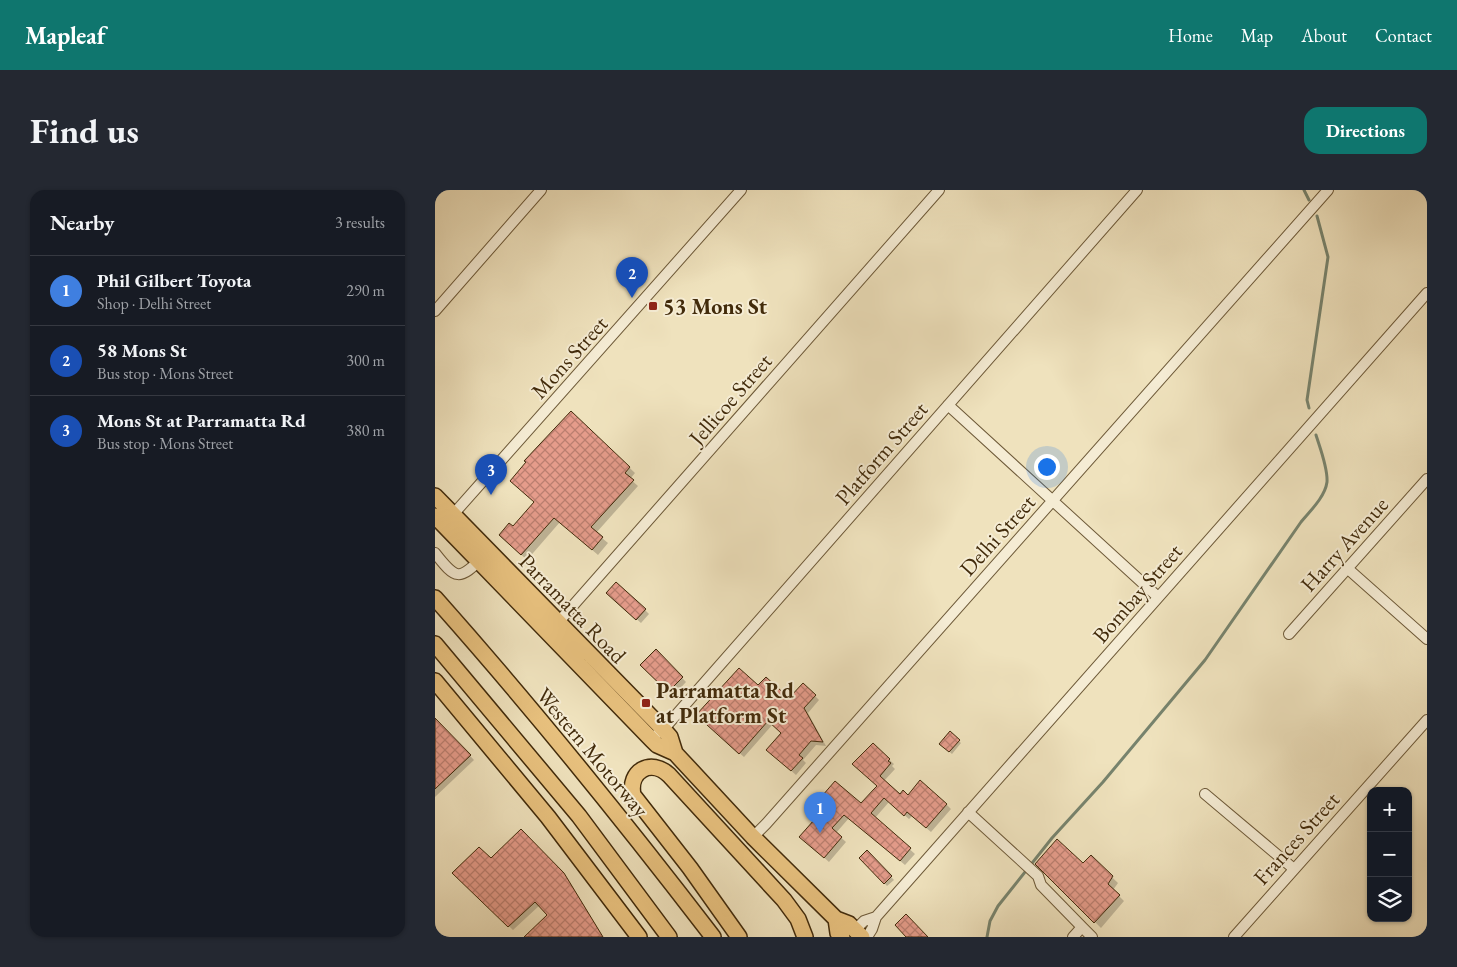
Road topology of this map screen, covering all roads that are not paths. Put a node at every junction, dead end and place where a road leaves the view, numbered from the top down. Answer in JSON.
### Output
{"nodes":[{"id":1,"x":541,"y":190,"type":"edge"},
{"id":2,"x":741,"y":190,"type":"edge"},
{"id":3,"x":939,"y":190,"type":"edge"},
{"id":4,"x":1137,"y":190,"type":"edge"},
{"id":5,"x":1328,"y":190,"type":"edge"},
{"id":6,"x":1427,"y":293,"type":"edge"},
{"id":7,"x":435,"y":311,"type":"edge"},
{"id":8,"x":948,"y":406,"type":"junction"},
{"id":9,"x":1427,"y":478,"type":"edge"},
{"id":10,"x":435,"y":496,"type":"edge"},
{"id":11,"x":1052,"y":502,"type":"junction"},
{"id":12,"x":444,"y":519,"type":"edge"},
{"id":13,"x":435,"y":553,"type":"edge"},
{"id":14,"x":484,"y":557,"type":"junction"},
{"id":15,"x":1347,"y":568,"type":"junction"},
{"id":16,"x":1158,"y":597,"type":"junction"},
{"id":17,"x":435,"y":598,"type":"edge"},
{"id":18,"x":553,"y":628,"type":"junction"},
{"id":19,"x":1289,"y":634,"type":"dead end"},
{"id":20,"x":1427,"y":639,"type":"edge"},
{"id":21,"x":435,"y":644,"type":"edge"},
{"id":22,"x":435,"y":681,"type":"edge"},
{"id":23,"x":1427,"y":720,"type":"edge"},
{"id":24,"x":657,"y":735,"type":"junction"},
{"id":25,"x":1205,"y":794,"type":"dead end"},
{"id":26,"x":968,"y":812,"type":"junction"},
{"id":27,"x":753,"y":837,"type":"junction"},
{"id":28,"x":1294,"y":869,"type":"junction"},
{"id":29,"x":1082,"y":927,"type":"junction"},
{"id":30,"x":856,"y":935,"type":"edge"},
{"id":31,"x":639,"y":937,"type":"edge"},
{"id":32,"x":669,"y":937,"type":"edge"},
{"id":33,"x":713,"y":937,"type":"edge"},
{"id":34,"x":739,"y":937,"type":"edge"},
{"id":35,"x":805,"y":937,"type":"edge"},
{"id":36,"x":1073,"y":937,"type":"edge"},
{"id":37,"x":1092,"y":937,"type":"edge"},
{"id":38,"x":1234,"y":937,"type":"edge"}],
"edges":[{"from":1,"to":7,"type":"street"},
{"from":2,"to":12,"type":"street","name":"Mons Street"},
{"from":3,"to":18,"type":"street","name":"Jellicoe Street"},
{"from":4,"to":8,"type":"street","name":"Platform Street"},
{"from":5,"to":11,"type":"street","name":"Delhi Street"},
{"from":6,"to":16,"type":"street","name":"Bombay Street"},
{"from":8,"to":11,"type":"street"},
{"from":8,"to":24,"type":"street","name":"Platform Street"},
{"from":9,"to":15,"type":"street","name":"Harry Avenue"},
{"from":10,"to":12,"type":"highway","name":"Parramatta Road"},
{"from":11,"to":16,"type":"street"},
{"from":11,"to":27,"type":"street","name":"Delhi Street"},
{"from":12,"to":14,"type":"highway","name":"Parramatta Road"},
{"from":13,"to":14,"type":"street"},
{"from":14,"to":18,"type":"highway","name":"Parramatta Road"},
{"from":15,"to":19,"type":"street","name":"Harry Avenue"},
{"from":15,"to":20,"type":"street"},
{"from":16,"to":26,"type":"street","name":"Bombay Street"},
{"from":17,"to":33,"type":"highway","name":"Western Motorway"},
{"from":18,"to":24,"type":"highway","name":"Parramatta Road"},
{"from":21,"to":32,"type":"highway"},
{"from":22,"to":31,"type":"highway"},
{"from":23,"to":28,"type":"street","name":"Frances Street"},
{"from":24,"to":27,"type":"highway","name":"Parramatta Road"},
{"from":25,"to":28,"type":"street"},
{"from":26,"to":29,"type":"street"},
{"from":26,"to":30,"type":"street","name":"Bombay Street"},
{"from":27,"to":30,"type":"highway","name":"Parramatta Road"},
{"from":28,"to":38,"type":"street","name":"Frances Street"},
{"from":29,"to":36,"type":"street"},
{"from":29,"to":37,"type":"street"},
{"from":34,"to":35,"type":"highway"}]}
